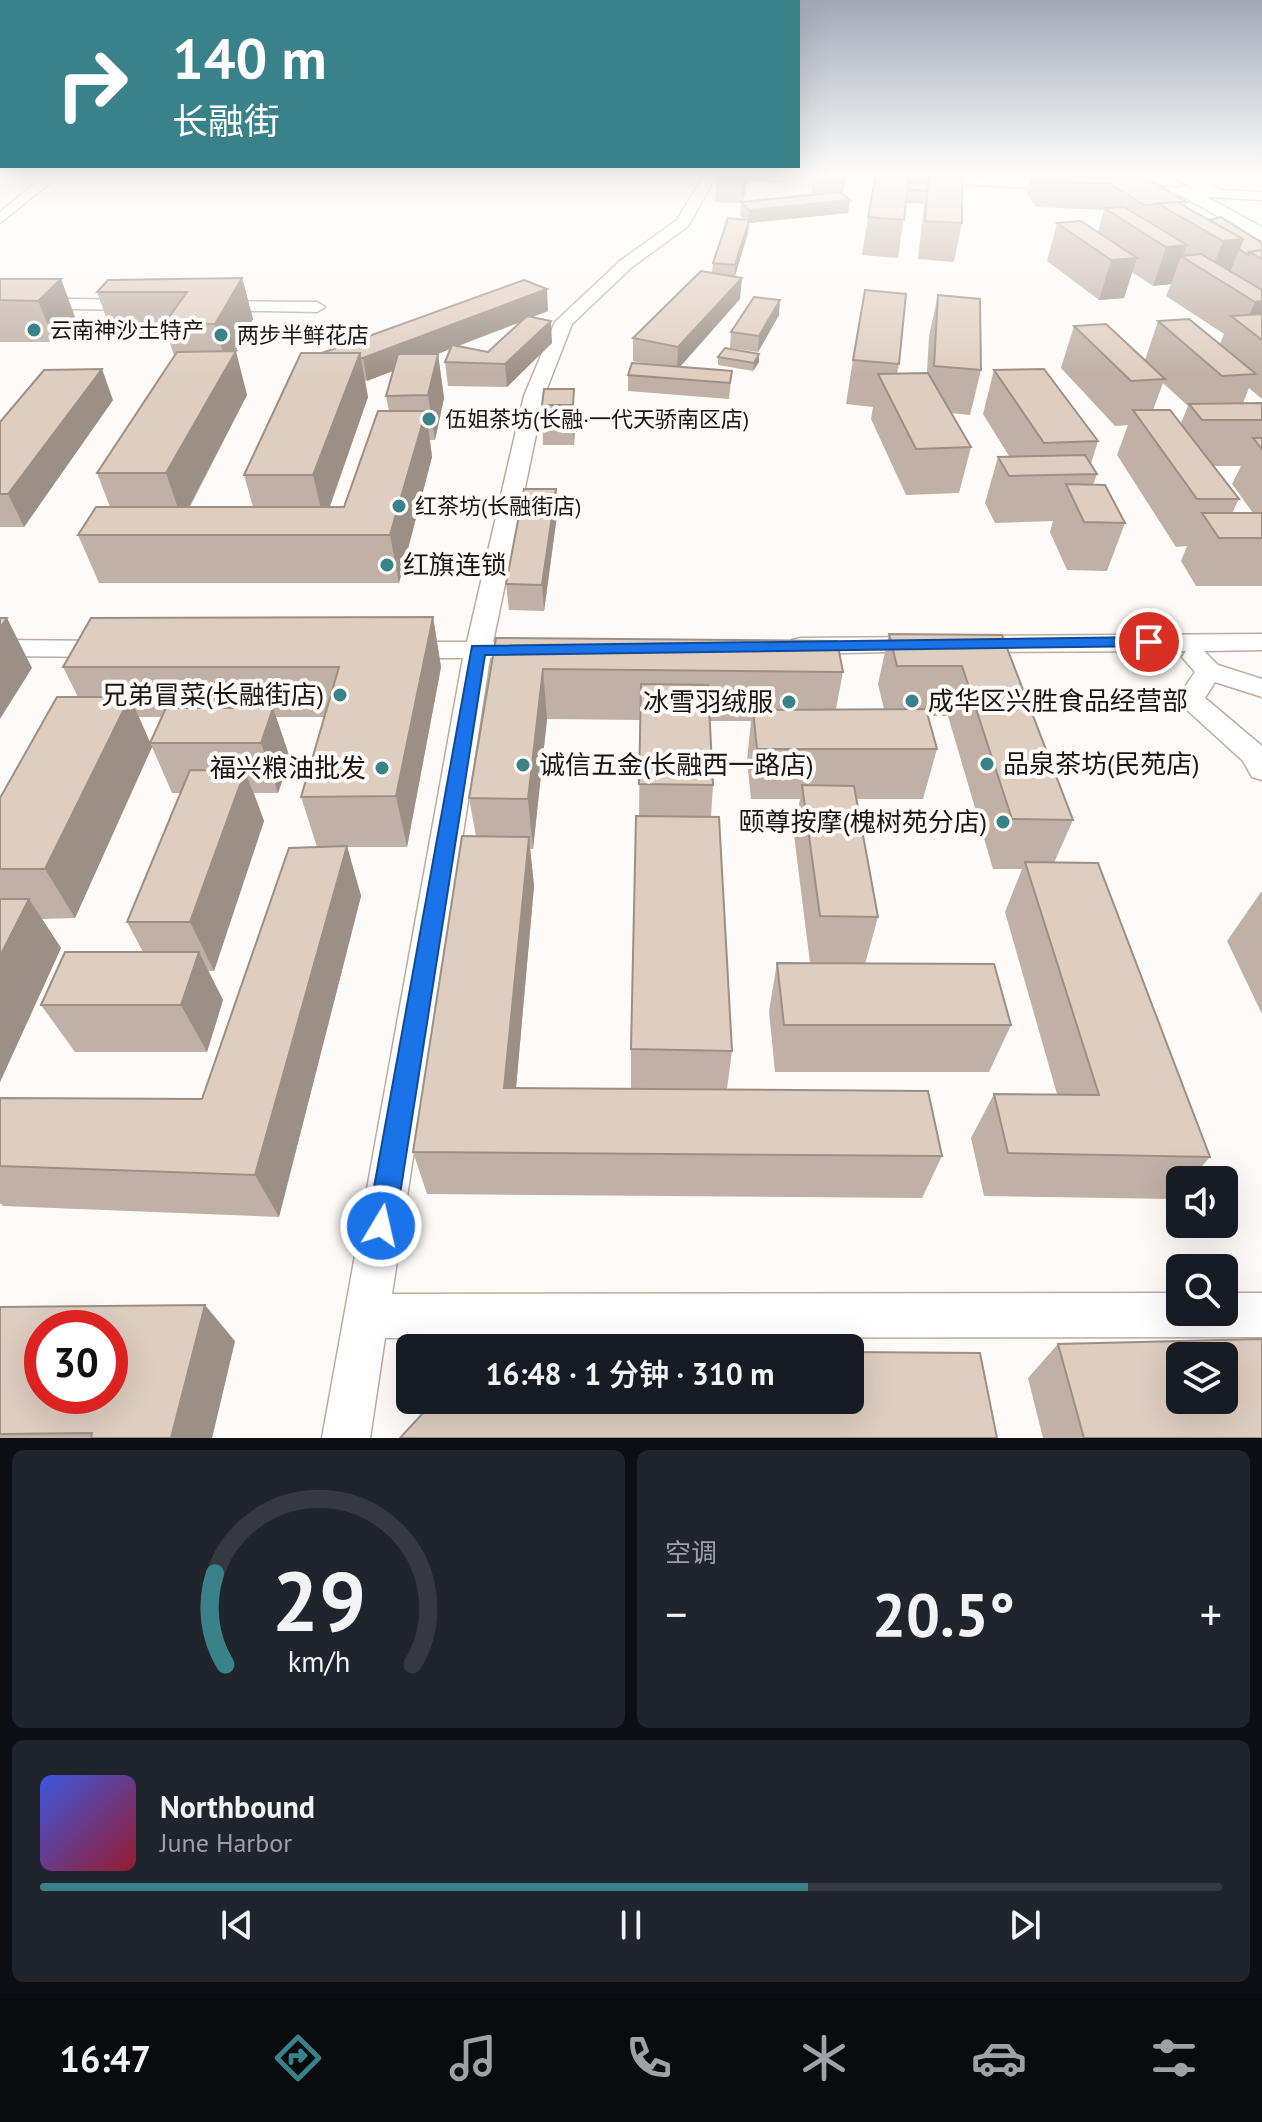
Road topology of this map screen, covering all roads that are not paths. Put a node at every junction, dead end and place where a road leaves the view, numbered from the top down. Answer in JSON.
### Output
{"nodes":[{"id":1,"x":656,"y":242,"type":"edge"},
{"id":2,"x":0,"y":303,"type":"edge"},
{"id":3,"x":158,"y":305,"type":"edge"},
{"id":4,"x":190,"y":306,"type":"edge"},
{"id":5,"x":317,"y":307,"type":"dead end"},
{"id":6,"x":1181,"y":642,"type":"junction"},
{"id":7,"x":1262,"y":642,"type":"edge"},
{"id":8,"x":781,"y":646,"type":"edge"},
{"id":9,"x":0,"y":648,"type":"edge"},
{"id":10,"x":143,"y":649,"type":"edge"},
{"id":11,"x":526,"y":649,"type":"edge"},
{"id":12,"x":382,"y":650,"type":"edge"},
{"id":13,"x":478,"y":650,"type":"junction"},
{"id":14,"x":1209,"y":671,"type":"junction"},
{"id":15,"x":1262,"y":688,"type":"edge"},
{"id":16,"x":1262,"y":769,"type":"edge"},
{"id":17,"x":1262,"y":1315,"type":"edge"},
{"id":18,"x":366,"y":1316,"type":"junction"},
{"id":19,"x":346,"y":1438,"type":"edge"}],
"edges":[{"from":1,"to":13,"type":"street"},
{"from":2,"to":3,"type":"street"},
{"from":4,"to":5,"type":"street"},
{"from":6,"to":7,"type":"street"},
{"from":6,"to":8,"type":"street"},
{"from":6,"to":14,"type":"street"},
{"from":9,"to":10,"type":"street"},
{"from":11,"to":13,"type":"street"},
{"from":12,"to":13,"type":"street"},
{"from":13,"to":18,"type":"street"},
{"from":14,"to":15,"type":"street"},
{"from":14,"to":16,"type":"street"},
{"from":17,"to":18,"type":"street"},
{"from":18,"to":19,"type":"street"}]}
